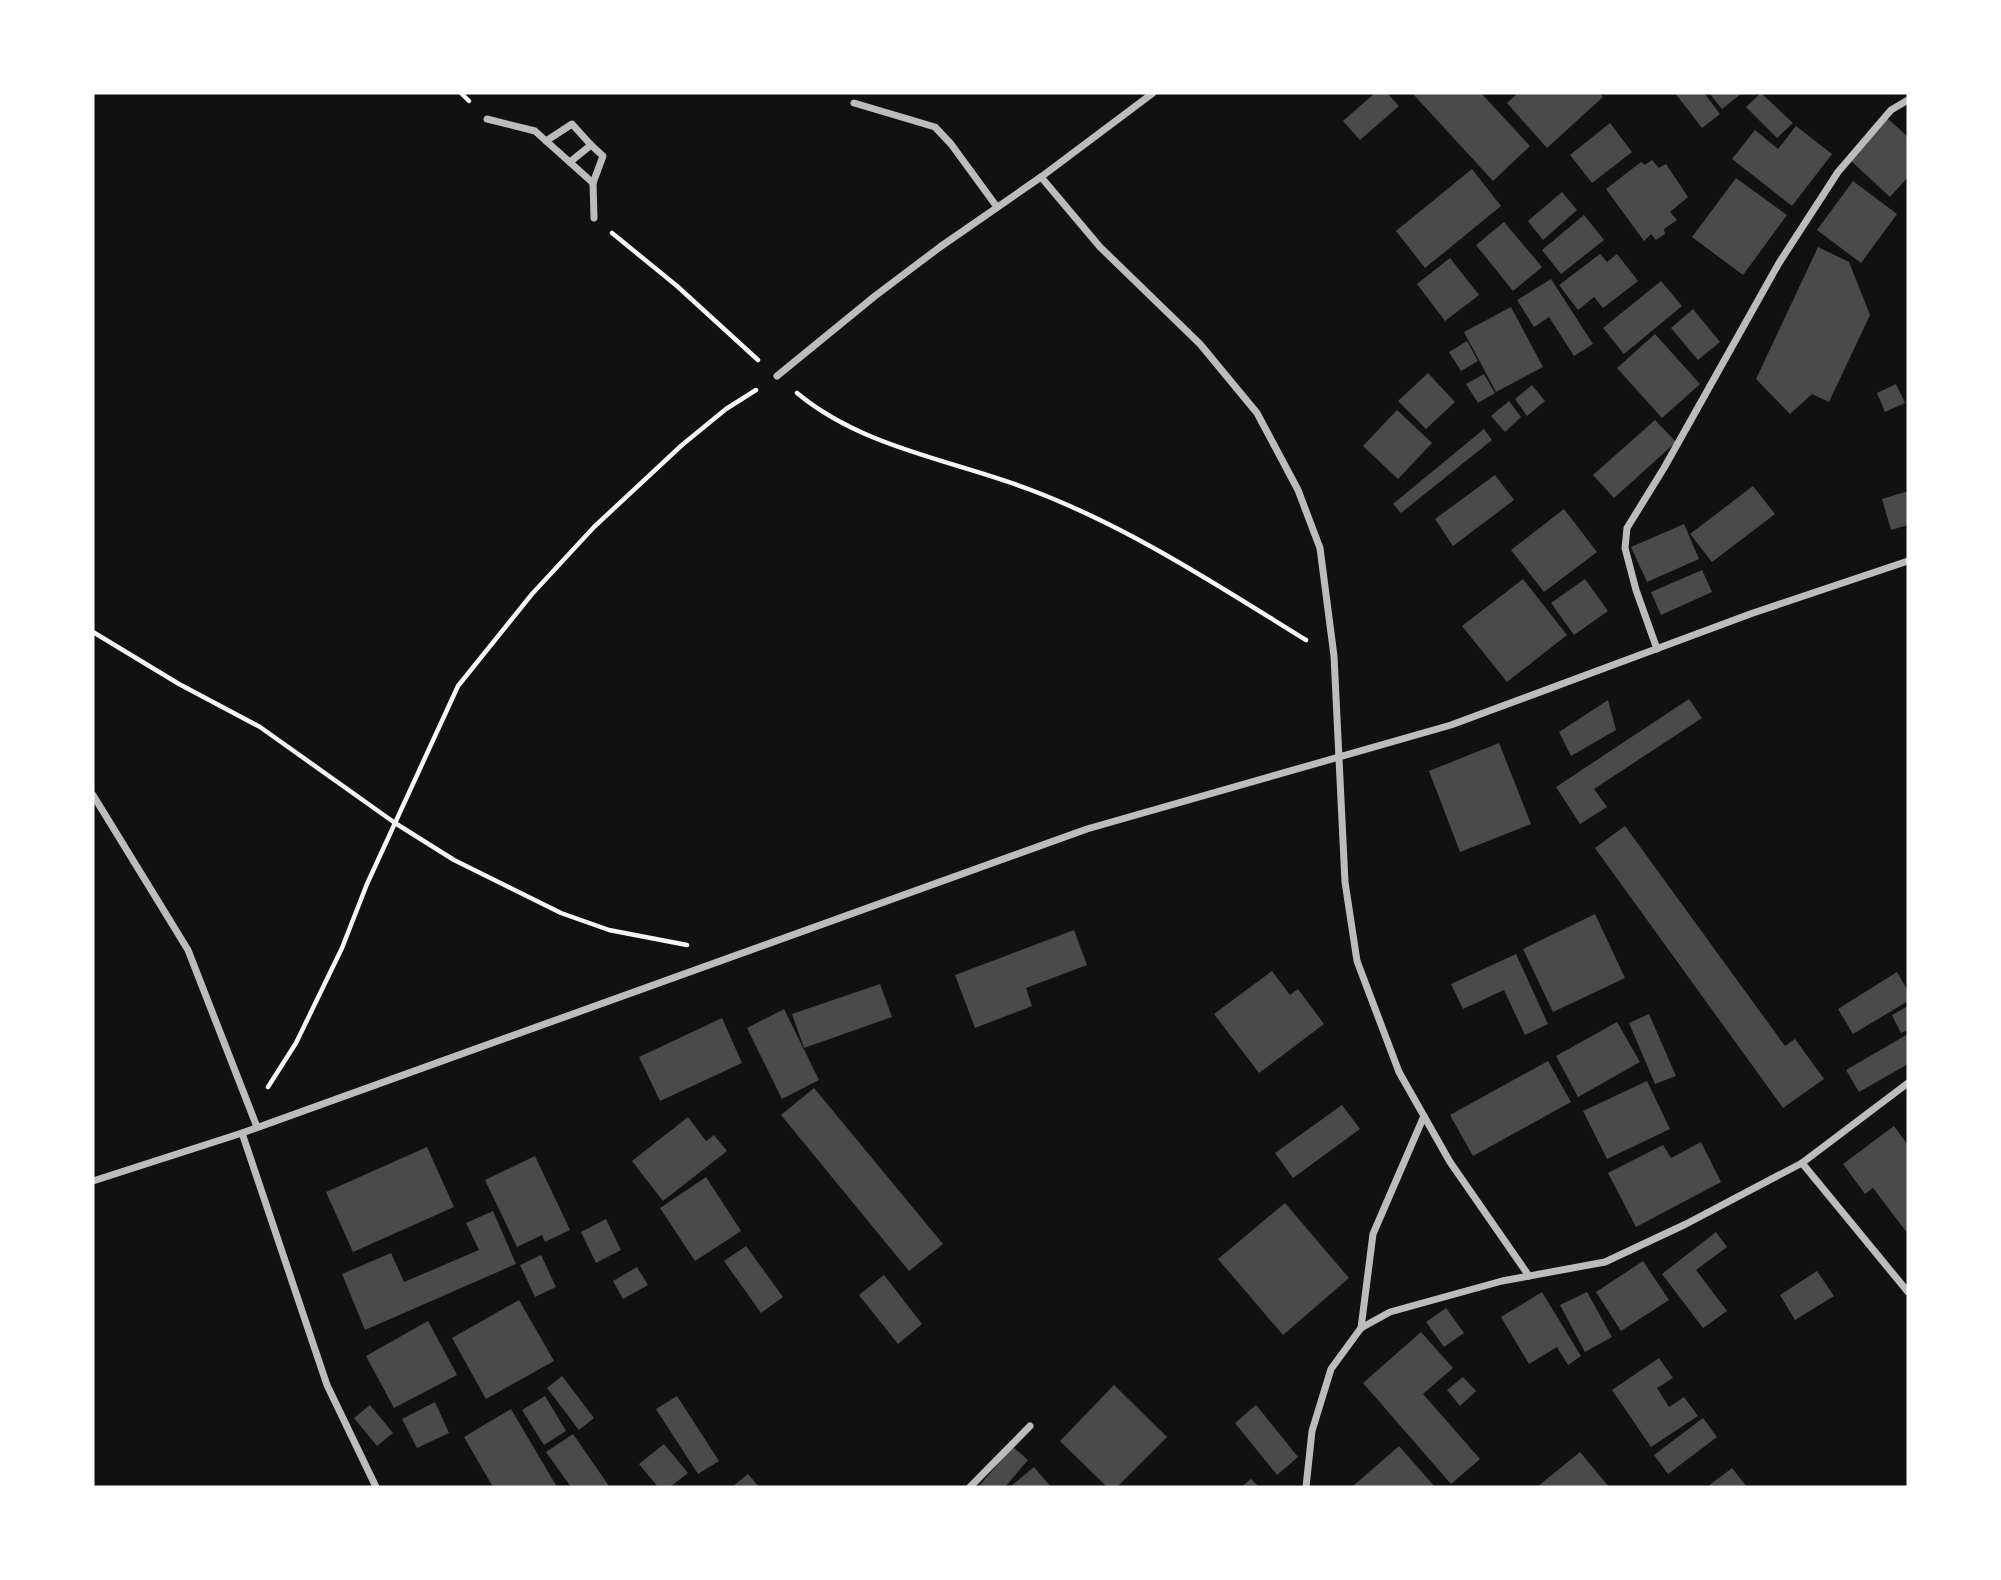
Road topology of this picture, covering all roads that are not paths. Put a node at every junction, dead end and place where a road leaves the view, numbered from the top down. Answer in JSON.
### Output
{"nodes":[{"id":1,"x":1153,"y":93,"type":"edge"},
{"id":2,"x":1908,"y":100,"type":"edge"},
{"id":3,"x":854,"y":103,"type":"dead end"},
{"id":4,"x":486,"y":119,"type":"road end"},
{"id":5,"x":546,"y":141,"type":"junction"},
{"id":6,"x":591,"y":145,"type":"junction"},
{"id":7,"x":570,"y":162,"type":"junction"},
{"id":8,"x":1041,"y":177,"type":"junction"},
{"id":9,"x":593,"y":183,"type":"junction"},
{"id":10,"x":998,"y":207,"type":"junction"},
{"id":11,"x":594,"y":218,"type":"road end"},
{"id":12,"x":777,"y":376,"type":"road end"},
{"id":13,"x":1908,"y":561,"type":"edge"},
{"id":14,"x":1657,"y":649,"type":"junction"},
{"id":15,"x":1337,"y":758,"type":"junction"},
{"id":16,"x":93,"y":795,"type":"edge"},
{"id":17,"x":1908,"y":1083,"type":"edge"},
{"id":18,"x":1424,"y":1116,"type":"junction"},
{"id":19,"x":257,"y":1127,"type":"junction"},
{"id":20,"x":242,"y":1133,"type":"junction"},
{"id":21,"x":1802,"y":1163,"type":"junction"},
{"id":22,"x":93,"y":1181,"type":"edge"},
{"id":23,"x":1529,"y":1276,"type":"junction"},
{"id":24,"x":1908,"y":1292,"type":"edge"},
{"id":25,"x":1361,"y":1328,"type":"junction"},
{"id":26,"x":1030,"y":1426,"type":"dead end"},
{"id":27,"x":376,"y":1487,"type":"edge"},
{"id":28,"x":970,"y":1487,"type":"edge"},
{"id":29,"x":1306,"y":1487,"type":"edge"}],
"edges":[{"from":1,"to":8,"type":"street"},
{"from":2,"to":14,"type":"street"},
{"from":3,"to":10,"type":"street"},
{"from":4,"to":5,"type":"street"},
{"from":5,"to":6,"type":"street"},
{"from":5,"to":7,"type":"street"},
{"from":6,"to":7,"type":"street"},
{"from":6,"to":9,"type":"street"},
{"from":7,"to":9,"type":"street"},
{"from":8,"to":10,"type":"street"},
{"from":8,"to":15,"type":"street"},
{"from":9,"to":11,"type":"street"},
{"from":10,"to":12,"type":"street"},
{"from":13,"to":14,"type":"street"},
{"from":14,"to":15,"type":"street"},
{"from":15,"to":18,"type":"street"},
{"from":15,"to":19,"type":"street"},
{"from":16,"to":19,"type":"street"},
{"from":17,"to":21,"type":"street"},
{"from":18,"to":23,"type":"street"},
{"from":18,"to":25,"type":"street"},
{"from":19,"to":20,"type":"street"},
{"from":20,"to":22,"type":"street"},
{"from":20,"to":27,"type":"street"},
{"from":21,"to":23,"type":"street"},
{"from":21,"to":24,"type":"street"},
{"from":23,"to":25,"type":"street"},
{"from":25,"to":29,"type":"street"},
{"from":26,"to":28,"type":"street"}]}
